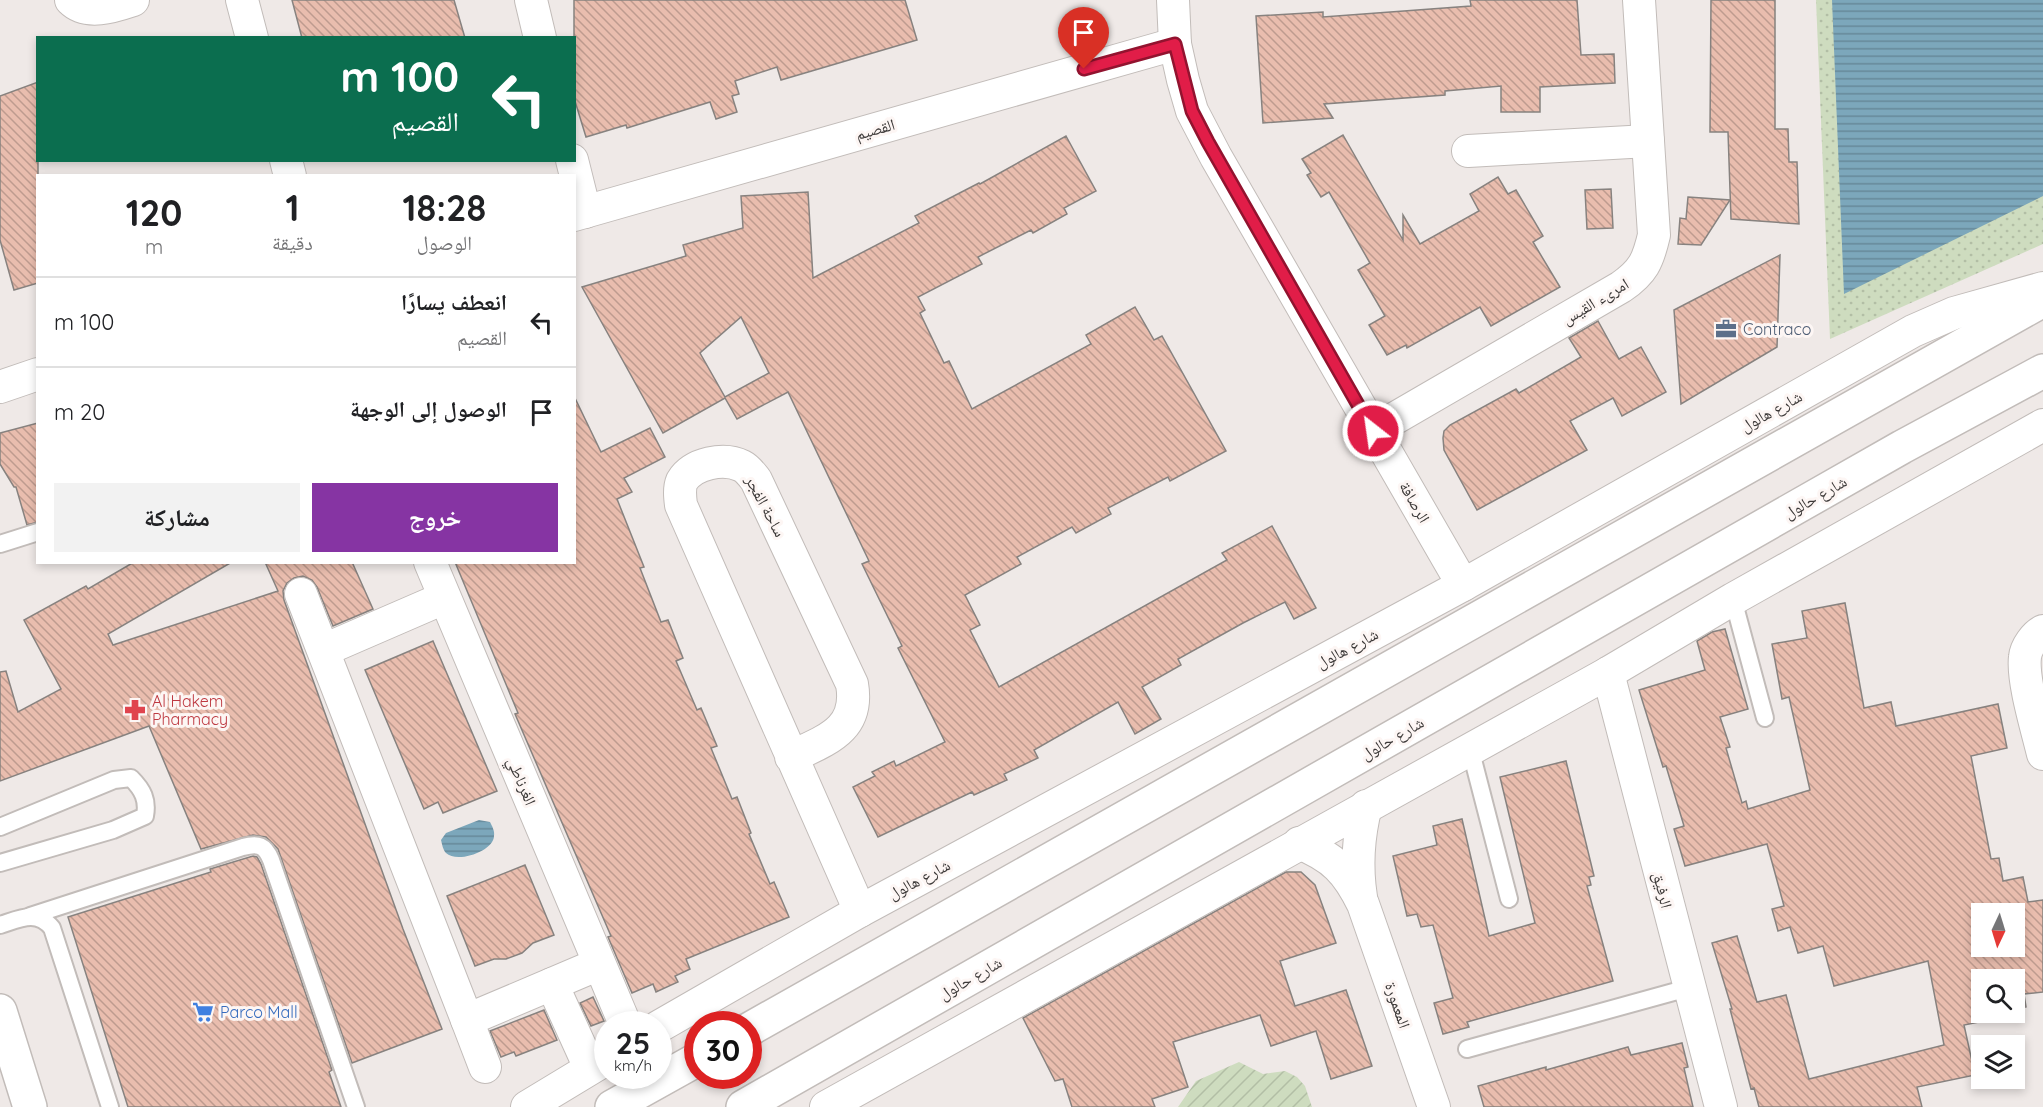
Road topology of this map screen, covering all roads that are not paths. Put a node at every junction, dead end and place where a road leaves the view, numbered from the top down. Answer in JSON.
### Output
{"nodes":[{"id":1,"x":72,"y":0,"type":"edge"},
{"id":2,"x":133,"y":0,"type":"edge"},
{"id":3,"x":242,"y":0,"type":"edge"},
{"id":4,"x":531,"y":0,"type":"edge"},
{"id":5,"x":1173,"y":0,"type":"edge"},
{"id":6,"x":1639,"y":0,"type":"edge"},
{"id":7,"x":251,"y":36,"type":"edge"},
{"id":8,"x":540,"y":36,"type":"edge"},
{"id":9,"x":1175,"y":44,"type":"junction"},
{"id":10,"x":1648,"y":141,"type":"junction"},
{"id":11,"x":1468,"y":151,"type":"dead end"},
{"id":12,"x":576,"y":186,"type":"edge"},
{"id":13,"x":580,"y":213,"type":"edge"},
{"id":14,"x":2043,"y":288,"type":"edge"},
{"id":15,"x":2043,"y":300,"type":"edge"},
{"id":16,"x":36,"y":363,"type":"edge"},
{"id":17,"x":2043,"y":371,"type":"edge"},
{"id":18,"x":0,"y":372,"type":"edge"},
{"id":19,"x":36,"y":375,"type":"edge"},
{"id":20,"x":0,"y":387,"type":"edge"},
{"id":21,"x":2043,"y":425,"type":"edge"},
{"id":22,"x":1373,"y":431,"type":"junction"},
{"id":23,"x":36,"y":533,"type":"edge"},
{"id":24,"x":0,"y":544,"type":"edge"},
{"id":25,"x":431,"y":564,"type":"edge"},
{"id":26,"x":1463,"y":585,"type":"junction"},
{"id":27,"x":301,"y":594,"type":"dead end"},
{"id":28,"x":444,"y":598,"type":"junction"},
{"id":29,"x":1732,"y":599,"type":"junction"},
{"id":30,"x":2043,"y":631,"type":"edge"},
{"id":31,"x":324,"y":650,"type":"junction"},
{"id":32,"x":1608,"y":673,"type":"junction"},
{"id":33,"x":1766,"y":718,"type":"dead end"},
{"id":34,"x":1470,"y":748,"type":"junction"},
{"id":35,"x":2043,"y":754,"type":"edge"},
{"id":36,"x":791,"y":757,"type":"junction"},
{"id":37,"x":1366,"y":806,"type":"junction"},
{"id":38,"x":0,"y":827,"type":"edge"},
{"id":39,"x":1299,"y":843,"type":"junction"},
{"id":40,"x":0,"y":863,"type":"edge"},
{"id":41,"x":1509,"y":899,"type":"dead end"},
{"id":42,"x":1363,"y":904,"type":"junction"},
{"id":43,"x":860,"y":911,"type":"junction"},
{"id":44,"x":30,"y":916,"type":"junction"},
{"id":45,"x":0,"y":925,"type":"edge"},
{"id":46,"x":599,"y":964,"type":"junction"},
{"id":47,"x":552,"y":984,"type":"junction"},
{"id":48,"x":1688,"y":988,"type":"junction"},
{"id":49,"x":0,"y":1011,"type":"edge"},
{"id":50,"x":619,"y":1011,"type":"edge"},
{"id":51,"x":467,"y":1020,"type":"junction"},
{"id":52,"x":672,"y":1020,"type":"edge"},
{"id":53,"x":762,"y":1022,"type":"edge"},
{"id":54,"x":1467,"y":1049,"type":"dead end"},
{"id":55,"x":594,"y":1055,"type":"edge"},
{"id":56,"x":594,"y":1066,"type":"edge"},
{"id":57,"x":484,"y":1067,"type":"dead end"},
{"id":58,"x":684,"y":1067,"type":"edge"},
{"id":59,"x":30,"y":1107,"type":"edge"},
{"id":60,"x":110,"y":1107,"type":"edge"},
{"id":61,"x":356,"y":1107,"type":"edge"},
{"id":62,"x":527,"y":1107,"type":"edge"},
{"id":63,"x":612,"y":1107,"type":"edge"},
{"id":64,"x":743,"y":1107,"type":"edge"},
{"id":65,"x":826,"y":1107,"type":"edge"},
{"id":66,"x":1434,"y":1107,"type":"edge"},
{"id":67,"x":1721,"y":1107,"type":"edge"}],
"edges":[{"from":1,"to":2,"type":"street"},
{"from":3,"to":7,"type":"street"},
{"from":4,"to":8,"type":"street"},
{"from":5,"to":9,"type":"street","name":"الرصافة"},
{"from":6,"to":10,"type":"street","name":"امرىء القيس"},
{"from":9,"to":13,"type":"street","name":"القصيم"},
{"from":9,"to":22,"type":"street","name":"الرصافة"},
{"from":10,"to":11,"type":"street"},
{"from":10,"to":22,"type":"street","name":"امرىء القيس"},
{"from":12,"to":13,"type":"street"},
{"from":14,"to":26,"type":"street","name":"شارع هالول"},
{"from":15,"to":53,"type":"main road"},
{"from":16,"to":18,"type":"street"},
{"from":17,"to":64,"type":"main road","name":"شارع حالول"},
{"from":19,"to":20,"type":"street"},
{"from":21,"to":29,"type":"street"},
{"from":22,"to":26,"type":"street","name":"الرصافة"},
{"from":23,"to":24,"type":"lane"},
{"from":25,"to":28,"type":"street","name":"الغرناطي"},
{"from":26,"to":43,"type":"street","name":"شارع هالول"},
{"from":27,"to":31,"type":"street"},
{"from":28,"to":31,"type":"street"},
{"from":28,"to":46,"type":"street","name":"الغرناطي"},
{"from":29,"to":32,"type":"street"},
{"from":29,"to":33,"type":"lane"},
{"from":30,"to":35,"type":"street"},
{"from":31,"to":51,"type":"street"},
{"from":32,"to":34,"type":"street"},
{"from":32,"to":48,"type":"street","name":"الرفيق"},
{"from":34,"to":37,"type":"street"},
{"from":34,"to":41,"type":"lane"},
{"from":36,"to":36,"type":"street","name":"ساحة الفجر"},
{"from":36,"to":43,"type":"street","name":"ساحة الفجر"},
{"from":37,"to":39,"type":"street"},
{"from":37,"to":42,"type":"street","name":"المعمورة"},
{"from":38,"to":40,"type":"lane"},
{"from":39,"to":42,"type":"street","name":"المعمورة"},
{"from":39,"to":65,"type":"street"},
{"from":42,"to":66,"type":"street","name":"المعمورة"},
{"from":43,"to":52,"type":"street","name":"شارع هالول"},
{"from":44,"to":45,"type":"lane"},
{"from":44,"to":60,"type":"lane"},
{"from":44,"to":61,"type":"lane"},
{"from":46,"to":47,"type":"street"},
{"from":46,"to":50,"type":"street","name":"الغرناطي"},
{"from":47,"to":51,"type":"street"},
{"from":47,"to":55,"type":"street"},
{"from":48,"to":54,"type":"lane"},
{"from":48,"to":67,"type":"street","name":"الرفيق"},
{"from":49,"to":59,"type":"main road"},
{"from":51,"to":57,"type":"street"},
{"from":56,"to":62,"type":"street"},
{"from":58,"to":63,"type":"main road"}]}
